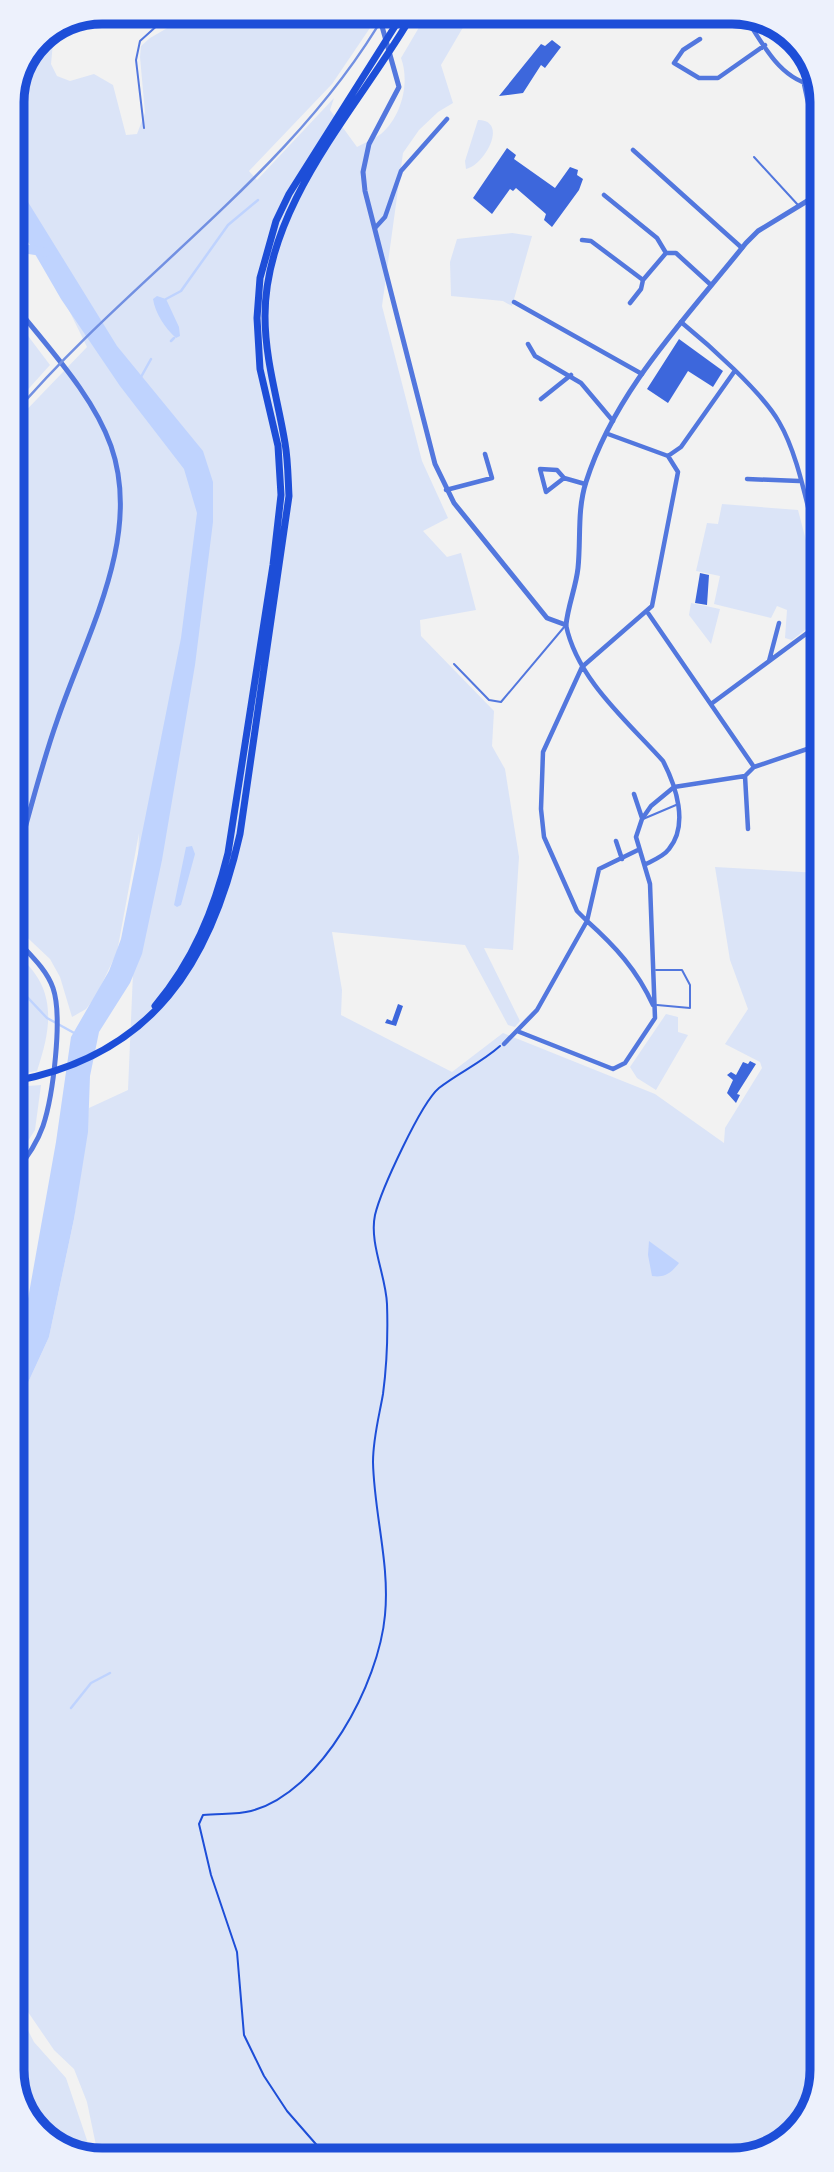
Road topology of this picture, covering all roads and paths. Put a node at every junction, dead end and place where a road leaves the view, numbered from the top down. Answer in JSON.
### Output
{"nodes":[{"id":1,"x":159,"y":24,"type":"edge"},
{"id":2,"x":382,"y":24,"type":"edge"},
{"id":3,"x":396,"y":24,"type":"edge"},
{"id":4,"x":406,"y":24,"type":"edge"},
{"id":5,"x":753,"y":28,"type":"edge"},
{"id":6,"x":700,"y":39,"type":"dead end"},
{"id":7,"x":765,"y":45,"type":"junction"},
{"id":8,"x":804,"y":84,"type":"joint"},
{"id":9,"x":810,"y":112,"type":"edge"},
{"id":10,"x":447,"y":119,"type":"dead end"},
{"id":11,"x":144,"y":128,"type":"dead end"},
{"id":12,"x":633,"y":150,"type":"dead end"},
{"id":13,"x":754,"y":157,"type":"dead end"},
{"id":14,"x":604,"y":195,"type":"dead end"},
{"id":15,"x":810,"y":199,"type":"edge"},
{"id":16,"x":799,"y":206,"type":"junction"},
{"id":17,"x":374,"y":229,"type":"junction"},
{"id":18,"x":582,"y":240,"type":"dead end"},
{"id":19,"x":742,"y":248,"type":"junction"},
{"id":20,"x":666,"y":253,"type":"junction"},
{"id":21,"x":643,"y":280,"type":"junction"},
{"id":22,"x":711,"y":285,"type":"junction"},
{"id":23,"x":514,"y":302,"type":"dead end"},
{"id":24,"x":630,"y":303,"type":"dead end"},
{"id":25,"x":25,"y":318,"type":"edge"},
{"id":26,"x":681,"y":322,"type":"junction"},
{"id":27,"x":528,"y":344,"type":"dead end"},
{"id":28,"x":734,"y":372,"type":"junction"},
{"id":29,"x":571,"y":375,"type":"junction"},
{"id":30,"x":643,"y":375,"type":"junction"},
{"id":31,"x":541,"y":399,"type":"dead end"},
{"id":32,"x":614,"y":421,"type":"junction"},
{"id":33,"x":608,"y":434,"type":"junction"},
{"id":34,"x":485,"y":454,"type":"dead end"},
{"id":35,"x":668,"y":456,"type":"junction"},
{"id":36,"x":564,"y":478,"type":"junction"},
{"id":37,"x":747,"y":479,"type":"dead end"},
{"id":38,"x":799,"y":481,"type":"junction"},
{"id":39,"x":585,"y":484,"type":"junction"},
{"id":40,"x":446,"y":490,"type":"junction"},
{"id":41,"x":810,"y":519,"type":"edge"},
{"id":42,"x":648,"y":613,"type":"junction"},
{"id":43,"x":779,"y":623,"type":"dead end"},
{"id":44,"x":566,"y":625,"type":"junction"},
{"id":45,"x":810,"y":631,"type":"edge"},
{"id":46,"x":769,"y":662,"type":"junction"},
{"id":47,"x":454,"y":664,"type":"dead end"},
{"id":48,"x":582,"y":667,"type":"junction"},
{"id":49,"x":711,"y":704,"type":"junction"},
{"id":50,"x":810,"y":748,"type":"edge"},
{"id":51,"x":754,"y":768,"type":"junction"},
{"id":52,"x":745,"y":776,"type":"junction"},
{"id":53,"x":674,"y":787,"type":"junction"},
{"id":54,"x":634,"y":794,"type":"dead end"},
{"id":55,"x":677,"y":804,"type":"junction"},
{"id":56,"x":642,"y":819,"type":"junction"},
{"id":57,"x":25,"y":829,"type":"edge"},
{"id":58,"x":748,"y":829,"type":"dead end"},
{"id":59,"x":617,"y":841,"type":"dead end"},
{"id":60,"x":638,"y":850,"type":"junction"},
{"id":61,"x":622,"y":859,"type":"junction"},
{"id":62,"x":646,"y":864,"type":"junction"},
{"id":63,"x":587,"y":921,"type":"junction"},
{"id":64,"x":25,"y":949,"type":"edge"},
{"id":65,"x":25,"y":952,"type":"edge"},
{"id":66,"x":31,"y":956,"type":"junction"},
{"id":67,"x":655,"y":970,"type":"junction"},
{"id":68,"x":158,"y":1005,"type":"junction"},
{"id":69,"x":653,"y":1006,"type":"junction"},
{"id":70,"x":517,"y":1031,"type":"junction"},
{"id":71,"x":504,"y":1044,"type":"joint"},
{"id":72,"x":25,"y":1079,"type":"edge"},
{"id":73,"x":24,"y":1158,"type":"edge"},
{"id":74,"x":319,"y":2147,"type":"edge"}],
"edges":[{"from":1,"to":11,"type":"lane"},
{"from":2,"to":17,"type":"street"},
{"from":3,"to":68,"type":"highway"},
{"from":4,"to":68,"type":"highway"},
{"from":5,"to":7,"type":"street"},
{"from":6,"to":7,"type":"street"},
{"from":7,"to":8,"type":"street"},
{"from":8,"to":9,"type":"street"},
{"from":10,"to":17,"type":"street"},
{"from":12,"to":19,"type":"street"},
{"from":13,"to":16,"type":"lane"},
{"from":14,"to":20,"type":"street"},
{"from":15,"to":16,"type":"street"},
{"from":16,"to":19,"type":"street"},
{"from":17,"to":40,"type":"street"},
{"from":18,"to":21,"type":"street"},
{"from":19,"to":22,"type":"street"},
{"from":20,"to":21,"type":"street"},
{"from":20,"to":22,"type":"street"},
{"from":21,"to":24,"type":"street"},
{"from":22,"to":26,"type":"street"},
{"from":23,"to":30,"type":"street"},
{"from":25,"to":57,"type":"street"},
{"from":26,"to":28,"type":"street"},
{"from":26,"to":30,"type":"street"},
{"from":27,"to":29,"type":"street"},
{"from":28,"to":35,"type":"street"},
{"from":28,"to":38,"type":"street"},
{"from":29,"to":31,"type":"street"},
{"from":29,"to":32,"type":"street"},
{"from":30,"to":32,"type":"street"},
{"from":32,"to":33,"type":"street"},
{"from":33,"to":35,"type":"street"},
{"from":33,"to":39,"type":"street"},
{"from":34,"to":40,"type":"street"},
{"from":35,"to":42,"type":"street"},
{"from":36,"to":36,"type":"street"},
{"from":36,"to":39,"type":"street"},
{"from":37,"to":38,"type":"street"},
{"from":38,"to":41,"type":"street"},
{"from":39,"to":44,"type":"street"},
{"from":40,"to":44,"type":"street"},
{"from":42,"to":48,"type":"street"},
{"from":42,"to":49,"type":"street"},
{"from":43,"to":46,"type":"street"},
{"from":44,"to":47,"type":"lane"},
{"from":44,"to":48,"type":"street"},
{"from":45,"to":46,"type":"street"},
{"from":46,"to":49,"type":"street"},
{"from":48,"to":53,"type":"street"},
{"from":48,"to":63,"type":"street"},
{"from":49,"to":51,"type":"street"},
{"from":50,"to":51,"type":"street"},
{"from":51,"to":52,"type":"street"},
{"from":52,"to":53,"type":"street"},
{"from":52,"to":58,"type":"street"},
{"from":53,"to":55,"type":"street"},
{"from":53,"to":56,"type":"street"},
{"from":54,"to":56,"type":"street"},
{"from":55,"to":56,"type":"lane"},
{"from":55,"to":62,"type":"street"},
{"from":56,"to":60,"type":"street"},
{"from":59,"to":61,"type":"street"},
{"from":60,"to":61,"type":"street"},
{"from":60,"to":62,"type":"street"},
{"from":61,"to":63,"type":"street"},
{"from":62,"to":67,"type":"street"},
{"from":63,"to":69,"type":"street"},
{"from":63,"to":70,"type":"street"},
{"from":64,"to":66,"type":"street"},
{"from":65,"to":66,"type":"street"},
{"from":66,"to":73,"type":"street"},
{"from":67,"to":69,"type":"street"},
{"from":67,"to":69,"type":"lane"},
{"from":68,"to":72,"type":"highway"},
{"from":69,"to":70,"type":"street"},
{"from":70,"to":71,"type":"street"},
{"from":71,"to":74,"type":"path"}]}
